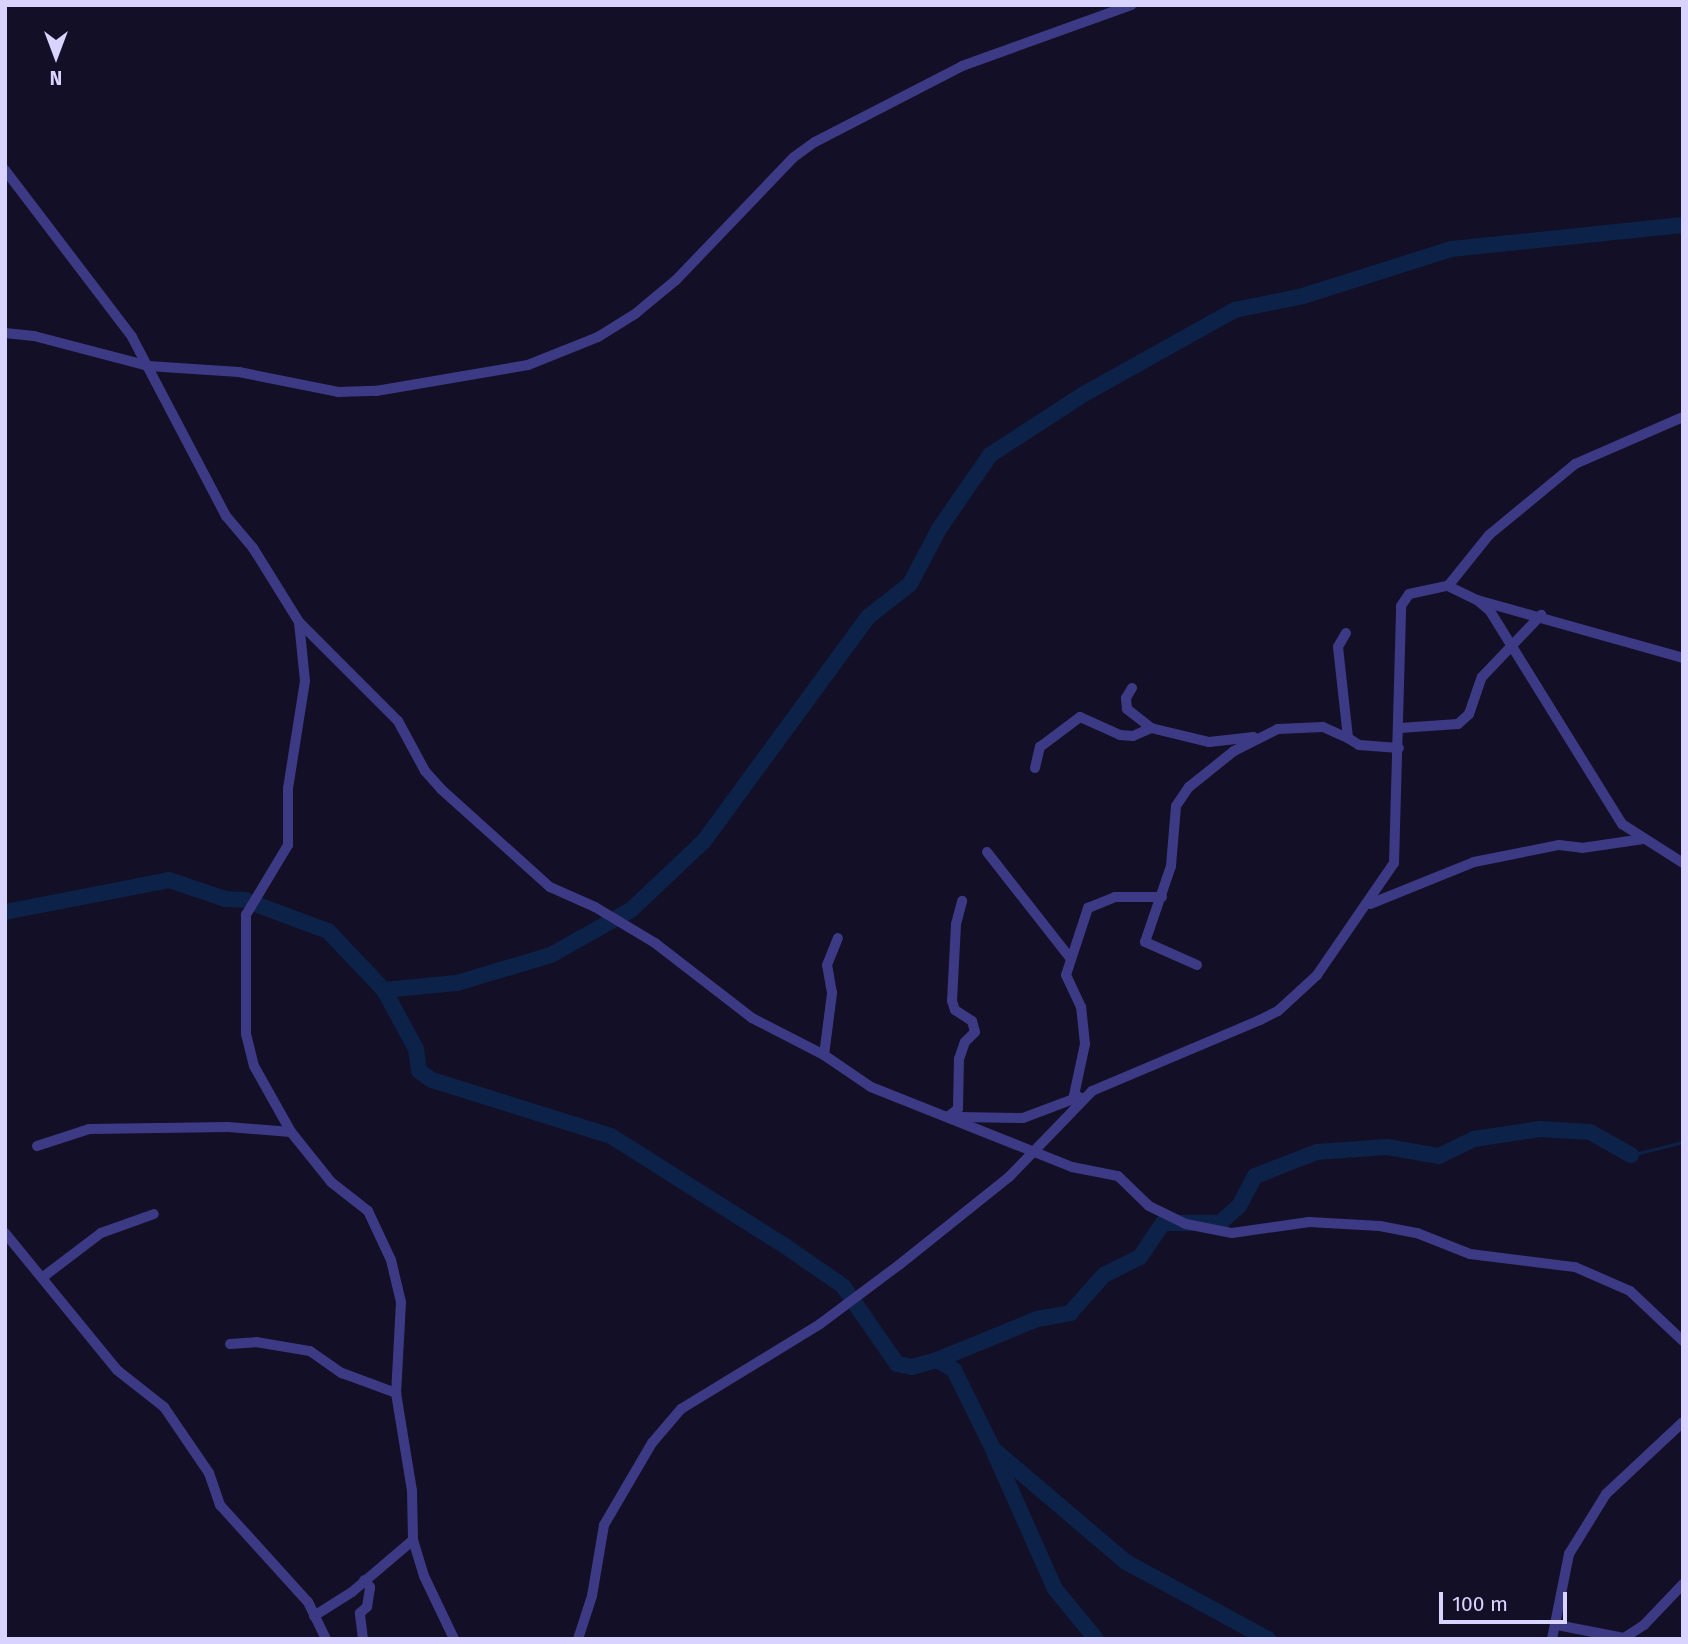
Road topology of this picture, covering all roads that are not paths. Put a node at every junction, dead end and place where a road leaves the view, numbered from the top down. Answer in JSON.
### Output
{"nodes":[{"id":1,"x":1132,"y":5,"type":"edge"},
{"id":2,"x":5,"y":170,"type":"edge"},
{"id":3,"x":5,"y":333,"type":"edge"},
{"id":4,"x":148,"y":366,"type":"junction"},
{"id":5,"x":1683,"y":416,"type":"edge"},
{"id":6,"x":1448,"y":586,"type":"junction"},
{"id":7,"x":1478,"y":600,"type":"junction"},
{"id":8,"x":1541,"y":615,"type":"junction"},
{"id":9,"x":299,"y":622,"type":"junction"},
{"id":10,"x":1346,"y":633,"type":"dead end"},
{"id":11,"x":1512,"y":651,"type":"junction"},
{"id":12,"x":1683,"y":658,"type":"edge"},
{"id":13,"x":1132,"y":688,"type":"dead end"},
{"id":14,"x":1400,"y":727,"type":"junction"},
{"id":15,"x":1151,"y":728,"type":"junction"},
{"id":16,"x":1260,"y":736,"type":"junction"},
{"id":17,"x":1348,"y":738,"type":"junction"},
{"id":18,"x":1399,"y":748,"type":"junction"},
{"id":19,"x":1035,"y":768,"type":"dead end"},
{"id":20,"x":1643,"y":839,"type":"junction"},
{"id":21,"x":987,"y":852,"type":"dead end"},
{"id":22,"x":1683,"y":863,"type":"edge"},
{"id":23,"x":1162,"y":897,"type":"junction"},
{"id":24,"x":962,"y":901,"type":"dead end"},
{"id":25,"x":1370,"y":904,"type":"junction"},
{"id":26,"x":838,"y":938,"type":"dead end"},
{"id":27,"x":1071,"y":959,"type":"junction"},
{"id":28,"x":1197,"y":965,"type":"dead end"},
{"id":29,"x":824,"y":1055,"type":"junction"},
{"id":30,"x":1092,"y":1091,"type":"junction"},
{"id":31,"x":1073,"y":1100,"type":"junction"},
{"id":32,"x":949,"y":1116,"type":"junction"},
{"id":33,"x":291,"y":1132,"type":"junction"},
{"id":34,"x":37,"y":1146,"type":"dead end"},
{"id":35,"x":1035,"y":1154,"type":"junction"},
{"id":36,"x":154,"y":1214,"type":"dead end"},
{"id":37,"x":5,"y":1233,"type":"edge"},
{"id":38,"x":43,"y":1277,"type":"junction"},
{"id":39,"x":1683,"y":1341,"type":"edge"},
{"id":40,"x":230,"y":1344,"type":"dead end"},
{"id":41,"x":396,"y":1393,"type":"junction"},
{"id":42,"x":1683,"y":1422,"type":"edge"},
{"id":43,"x":413,"y":1540,"type":"junction"},
{"id":44,"x":364,"y":1580,"type":"junction"},
{"id":45,"x":1683,"y":1584,"type":"edge"},
{"id":46,"x":314,"y":1616,"type":"junction"},
{"id":47,"x":1557,"y":1625,"type":"junction"},
{"id":48,"x":326,"y":1639,"type":"edge"},
{"id":49,"x":363,"y":1639,"type":"edge"},
{"id":50,"x":454,"y":1639,"type":"edge"},
{"id":51,"x":578,"y":1639,"type":"edge"},
{"id":52,"x":1552,"y":1639,"type":"edge"}],
"edges":[{"from":1,"to":4,"type":"street"},
{"from":2,"to":4,"type":"street"},
{"from":3,"to":4,"type":"street"},
{"from":4,"to":9,"type":"street"},
{"from":5,"to":6,"type":"street"},
{"from":6,"to":7,"type":"street"},
{"from":6,"to":14,"type":"street"},
{"from":7,"to":8,"type":"street"},
{"from":7,"to":11,"type":"street"},
{"from":8,"to":11,"type":"street"},
{"from":8,"to":12,"type":"street"},
{"from":9,"to":29,"type":"street"},
{"from":9,"to":33,"type":"street"},
{"from":10,"to":17,"type":"street"},
{"from":11,"to":14,"type":"street"},
{"from":11,"to":20,"type":"street"},
{"from":13,"to":15,"type":"street"},
{"from":14,"to":18,"type":"street"},
{"from":15,"to":16,"type":"street"},
{"from":15,"to":19,"type":"street"},
{"from":16,"to":17,"type":"street"},
{"from":16,"to":23,"type":"street"},
{"from":17,"to":18,"type":"street"},
{"from":18,"to":25,"type":"street"},
{"from":20,"to":22,"type":"street"},
{"from":20,"to":25,"type":"street"},
{"from":21,"to":27,"type":"street"},
{"from":23,"to":27,"type":"street"},
{"from":23,"to":28,"type":"street"},
{"from":24,"to":32,"type":"street"},
{"from":25,"to":30,"type":"street"},
{"from":26,"to":29,"type":"street"},
{"from":27,"to":31,"type":"street"},
{"from":29,"to":32,"type":"street"},
{"from":30,"to":31,"type":"street"},
{"from":30,"to":35,"type":"street"},
{"from":31,"to":32,"type":"street"},
{"from":32,"to":35,"type":"street"},
{"from":33,"to":34,"type":"street"},
{"from":33,"to":41,"type":"street"},
{"from":35,"to":39,"type":"street"},
{"from":35,"to":51,"type":"street"},
{"from":36,"to":38,"type":"street"},
{"from":37,"to":38,"type":"street"},
{"from":38,"to":46,"type":"street"},
{"from":40,"to":41,"type":"street"},
{"from":41,"to":43,"type":"street"},
{"from":42,"to":47,"type":"street"},
{"from":43,"to":44,"type":"street"},
{"from":43,"to":50,"type":"street"},
{"from":44,"to":46,"type":"street"},
{"from":44,"to":49,"type":"street"},
{"from":45,"to":47,"type":"street"},
{"from":46,"to":48,"type":"street"},
{"from":47,"to":52,"type":"street"}]}
